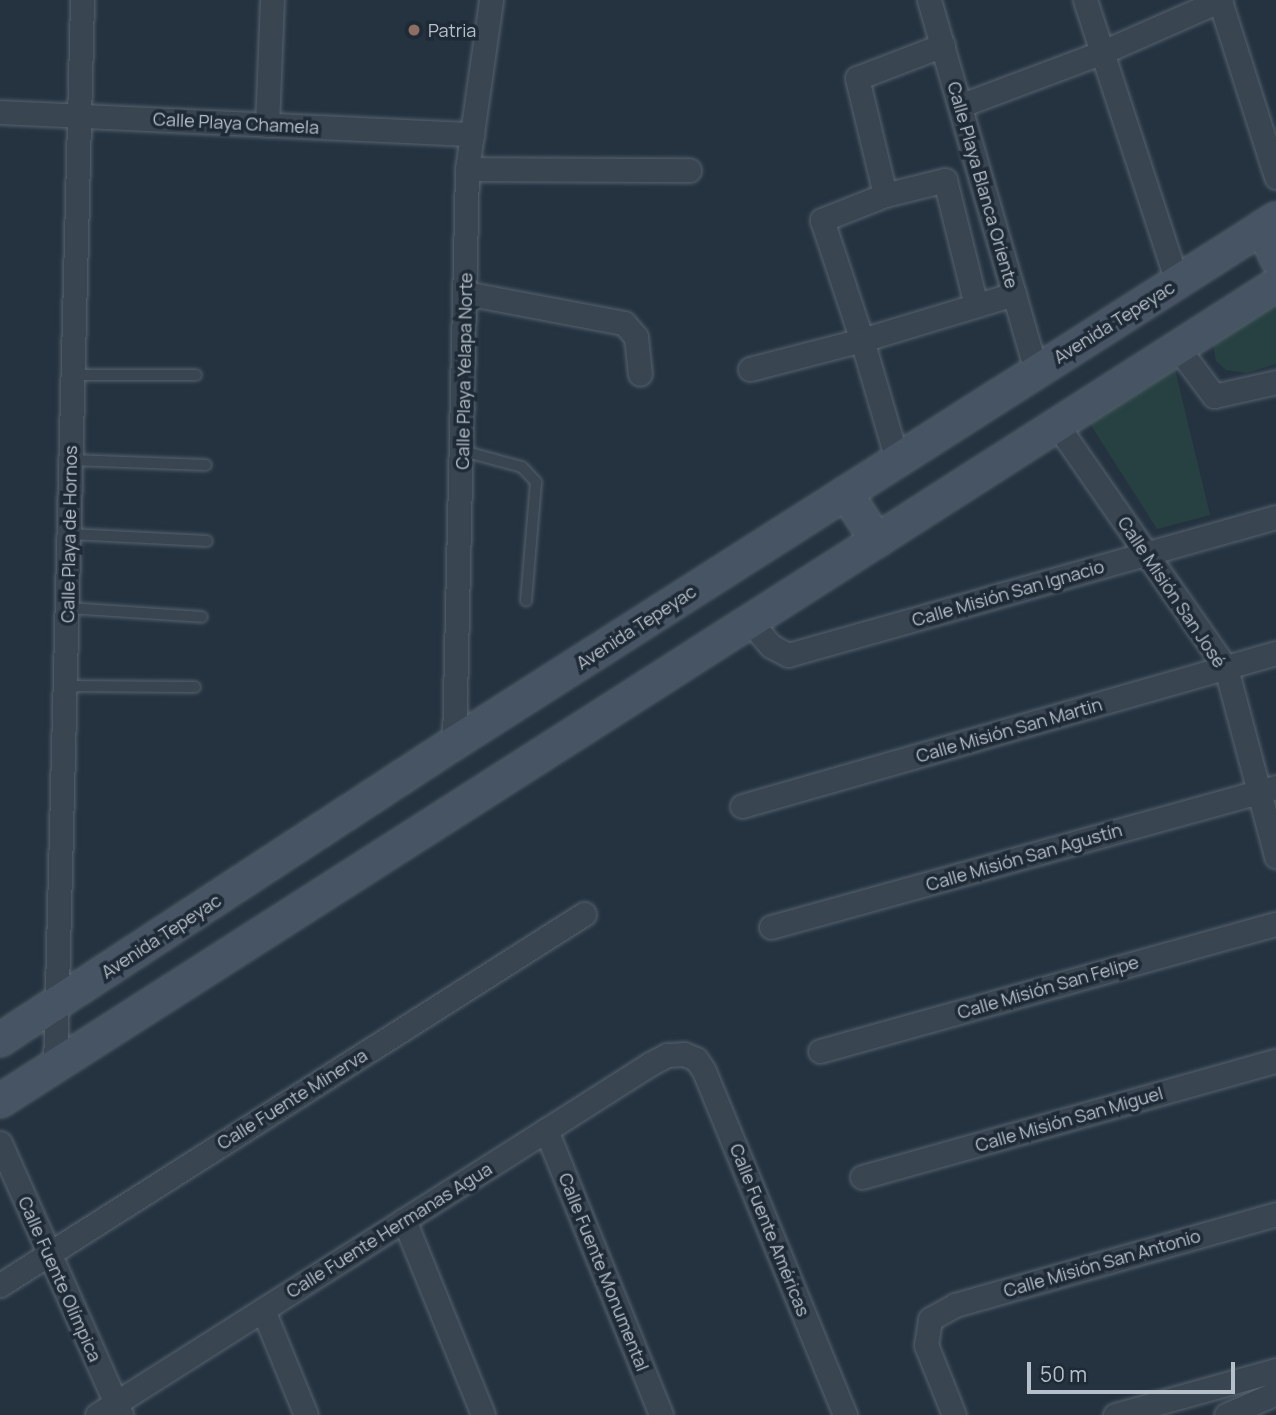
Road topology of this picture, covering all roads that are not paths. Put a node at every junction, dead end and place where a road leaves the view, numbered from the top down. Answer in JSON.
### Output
{"nodes":[{"id":1,"x":82,"y":0,"type":"edge"},
{"id":2,"x":272,"y":0,"type":"edge"},
{"id":3,"x":491,"y":0,"type":"edge"},
{"id":4,"x":929,"y":0,"type":"edge"},
{"id":5,"x":1084,"y":0,"type":"edge"},
{"id":6,"x":1220,"y":0,"type":"edge"},
{"id":7,"x":943,"y":45,"type":"junction"},
{"id":8,"x":1103,"y":52,"type":"junction"},
{"id":9,"x":962,"y":105,"type":"junction"},
{"id":10,"x":0,"y":112,"type":"edge"},
{"id":11,"x":78,"y":116,"type":"junction"},
{"id":12,"x":267,"y":125,"type":"junction"},
{"id":13,"x":472,"y":134,"type":"junction"},
{"id":14,"x":467,"y":169,"type":"junction"},
{"id":15,"x":689,"y":170,"type":"dead end"},
{"id":16,"x":980,"y":170,"type":"junction"},
{"id":17,"x":1276,"y":177,"type":"edge"},
{"id":18,"x":945,"y":180,"type":"junction"},
{"id":19,"x":885,"y":195,"type":"junction"},
{"id":20,"x":1270,"y":223,"type":"edge"},
{"id":21,"x":1276,"y":258,"type":"edge"},
{"id":22,"x":1177,"y":282,"type":"junction"},
{"id":23,"x":1276,"y":285,"type":"edge"},
{"id":24,"x":465,"y":293,"type":"junction"},
{"id":25,"x":1014,"y":294,"type":"junction"},
{"id":26,"x":976,"y":305,"type":"junction"},
{"id":27,"x":862,"y":340,"type":"junction"},
{"id":28,"x":1178,"y":348,"type":"junction"},
{"id":29,"x":750,"y":369,"type":"dead end"},
{"id":30,"x":1036,"y":371,"type":"junction"},
{"id":31,"x":640,"y":374,"type":"dead end"},
{"id":32,"x":71,"y":375,"type":"junction"},
{"id":33,"x":196,"y":375,"type":"dead end"},
{"id":34,"x":1276,"y":382,"type":"edge"},
{"id":35,"x":1057,"y":425,"type":"junction"},
{"id":36,"x":463,"y":451,"type":"junction"},
{"id":37,"x":71,"y":460,"type":"junction"},
{"id":38,"x":897,"y":460,"type":"junction"},
{"id":39,"x":206,"y":465,"type":"dead end"},
{"id":40,"x":846,"y":493,"type":"junction"},
{"id":41,"x":1276,"y":517,"type":"edge"},
{"id":42,"x":71,"y":534,"type":"junction"},
{"id":43,"x":207,"y":541,"type":"dead end"},
{"id":44,"x":877,"y":541,"type":"junction"},
{"id":45,"x":1147,"y":554,"type":"junction"},
{"id":46,"x":526,"y":601,"type":"dead end"},
{"id":47,"x":68,"y":608,"type":"junction"},
{"id":48,"x":202,"y":617,"type":"dead end"},
{"id":49,"x":751,"y":623,"type":"junction"},
{"id":50,"x":1276,"y":653,"type":"edge"},
{"id":51,"x":1226,"y":667,"type":"junction"},
{"id":52,"x":65,"y":686,"type":"junction"},
{"id":53,"x":195,"y":687,"type":"dead end"},
{"id":54,"x":454,"y":743,"type":"junction"},
{"id":55,"x":1267,"y":790,"type":"edge"},
{"id":56,"x":742,"y":806,"type":"dead end"},
{"id":57,"x":1276,"y":856,"type":"edge"},
{"id":58,"x":584,"y":914,"type":"dead end"},
{"id":59,"x":1276,"y":924,"type":"edge"},
{"id":60,"x":771,"y":927,"type":"dead end"},
{"id":61,"x":57,"y":1005,"type":"junction"},
{"id":62,"x":0,"y":1040,"type":"edge"},
{"id":63,"x":820,"y":1051,"type":"dead end"},
{"id":64,"x":684,"y":1054,"type":"joint"},
{"id":65,"x":1276,"y":1061,"type":"edge"},
{"id":66,"x":55,"y":1068,"type":"junction"},
{"id":67,"x":0,"y":1101,"type":"edge"},
{"id":68,"x":546,"y":1130,"type":"junction"},
{"id":69,"x":0,"y":1143,"type":"edge"},
{"id":70,"x":862,"y":1177,"type":"dead end"},
{"id":71,"x":1276,"y":1214,"type":"edge"},
{"id":72,"x":404,"y":1220,"type":"junction"},
{"id":73,"x":49,"y":1254,"type":"junction"},
{"id":74,"x":0,"y":1285,"type":"edge"},
{"id":75,"x":263,"y":1310,"type":"junction"},
{"id":76,"x":1276,"y":1370,"type":"edge"},
{"id":77,"x":1276,"y":1393,"type":"edge"},
{"id":78,"x":111,"y":1411,"type":"edge"},
{"id":79,"x":306,"y":1415,"type":"edge"},
{"id":80,"x":483,"y":1415,"type":"edge"},
{"id":81,"x":661,"y":1415,"type":"edge"},
{"id":82,"x":845,"y":1415,"type":"edge"},
{"id":83,"x":954,"y":1415,"type":"edge"},
{"id":84,"x":1115,"y":1415,"type":"edge"},
{"id":85,"x":1226,"y":1415,"type":"edge"}],
"edges":[{"from":1,"to":11,"type":"street","name":"Calle Playa de Hornos"},
{"from":2,"to":12,"type":"street"},
{"from":3,"to":13,"type":"street","name":"Calle Playa Yelapa Norte"},
{"from":4,"to":7,"type":"street","name":"Calle Playa Blanca Oriente"},
{"from":5,"to":8,"type":"street"},
{"from":6,"to":8,"type":"street"},
{"from":6,"to":17,"type":"street"},
{"from":7,"to":9,"type":"street","name":"Calle Playa Blanca Oriente"},
{"from":7,"to":19,"type":"street"},
{"from":8,"to":9,"type":"street"},
{"from":8,"to":22,"type":"street"},
{"from":9,"to":16,"type":"street","name":"Calle Playa Blanca Oriente"},
{"from":10,"to":11,"type":"street","name":"Calle Playa Chamela"},
{"from":11,"to":12,"type":"street","name":"Calle Playa Chamela"},
{"from":11,"to":32,"type":"street","name":"Calle Playa de Hornos"},
{"from":12,"to":13,"type":"street","name":"Calle Playa Chamela"},
{"from":13,"to":14,"type":"street","name":"Calle Playa Yelapa Norte"},
{"from":14,"to":15,"type":"street"},
{"from":14,"to":24,"type":"street","name":"Calle Playa Yelapa Norte"},
{"from":16,"to":18,"type":"street"},
{"from":16,"to":25,"type":"street","name":"Calle Playa Blanca Oriente"},
{"from":18,"to":19,"type":"street"},
{"from":18,"to":26,"type":"street"},
{"from":19,"to":27,"type":"street"},
{"from":20,"to":21,"type":"street"},
{"from":20,"to":22,"type":"street","name":"Avenida Tepeyac"},
{"from":22,"to":30,"type":"street","name":"Avenida Tepeyac"},
{"from":23,"to":28,"type":"street"},
{"from":24,"to":31,"type":"street"},
{"from":24,"to":36,"type":"street","name":"Calle Playa Yelapa Norte"},
{"from":25,"to":26,"type":"street"},
{"from":25,"to":30,"type":"street","name":"Calle Playa Blanca Oriente"},
{"from":26,"to":27,"type":"street"},
{"from":27,"to":29,"type":"street"},
{"from":27,"to":38,"type":"street"},
{"from":28,"to":34,"type":"street"},
{"from":28,"to":35,"type":"street"},
{"from":30,"to":38,"type":"street","name":"Avenida Tepeyac"},
{"from":32,"to":33,"type":"lane"},
{"from":32,"to":37,"type":"street","name":"Calle Playa de Hornos"},
{"from":35,"to":44,"type":"street"},
{"from":35,"to":45,"type":"street","name":"Calle Misión San José"},
{"from":36,"to":46,"type":"lane"},
{"from":36,"to":54,"type":"street","name":"Calle Playa Yelapa Norte"},
{"from":37,"to":39,"type":"lane"},
{"from":37,"to":42,"type":"street","name":"Calle Playa de Hornos"},
{"from":38,"to":40,"type":"street","name":"Avenida Tepeyac"},
{"from":40,"to":44,"type":"street"},
{"from":40,"to":54,"type":"street","name":"Avenida Tepeyac"},
{"from":41,"to":45,"type":"street","name":"Calle Misión San Ignacio"},
{"from":42,"to":43,"type":"lane"},
{"from":42,"to":47,"type":"street","name":"Calle Playa de Hornos"},
{"from":44,"to":49,"type":"street"},
{"from":45,"to":49,"type":"street","name":"Calle Misión San Ignacio"},
{"from":45,"to":51,"type":"street","name":"Calle Misión San José"},
{"from":47,"to":48,"type":"lane"},
{"from":47,"to":52,"type":"street","name":"Calle Playa de Hornos"},
{"from":49,"to":66,"type":"street"},
{"from":50,"to":51,"type":"street","name":"Calle Misión San Martin"},
{"from":51,"to":55,"type":"street","name":"Calle Misión San José"},
{"from":51,"to":56,"type":"street","name":"Calle Misión San Martin"},
{"from":52,"to":53,"type":"lane"},
{"from":52,"to":61,"type":"street","name":"Calle Playa de Hornos"},
{"from":54,"to":61,"type":"street","name":"Avenida Tepeyac"},
{"from":55,"to":57,"type":"street","name":"Calle Misión San José"},
{"from":55,"to":60,"type":"street","name":"Calle Misión San Agustín"},
{"from":58,"to":73,"type":"street","name":"Calle Fuente Minerva"},
{"from":59,"to":63,"type":"street","name":"Calle Misión San Felipe"},
{"from":61,"to":62,"type":"street","name":"Avenida Tepeyac"},
{"from":61,"to":66,"type":"street","name":"Calle Playa de Hornos"},
{"from":64,"to":68,"type":"street","name":"Calle Fuente Hermanas Agua"},
{"from":64,"to":82,"type":"street","name":"Calle Fuente Américas"},
{"from":65,"to":70,"type":"street","name":"Calle Misión San Miguel"},
{"from":66,"to":67,"type":"street"},
{"from":68,"to":72,"type":"street","name":"Calle Fuente Hermanas Agua"},
{"from":68,"to":81,"type":"street","name":"Calle Fuente Monumental"},
{"from":69,"to":73,"type":"street","name":"Calle Fuente Olímpica"},
{"from":71,"to":83,"type":"street","name":"Calle Misión San Antonio"},
{"from":72,"to":75,"type":"street","name":"Calle Fuente Hermanas Agua"},
{"from":72,"to":80,"type":"street"},
{"from":73,"to":74,"type":"street","name":"Calle Fuente Minerva"},
{"from":73,"to":78,"type":"street","name":"Calle Fuente Olímpica"},
{"from":75,"to":78,"type":"street","name":"Calle Fuente Hermanas Agua"},
{"from":75,"to":79,"type":"street"},
{"from":76,"to":84,"type":"street"},
{"from":77,"to":85,"type":"street"}]}
